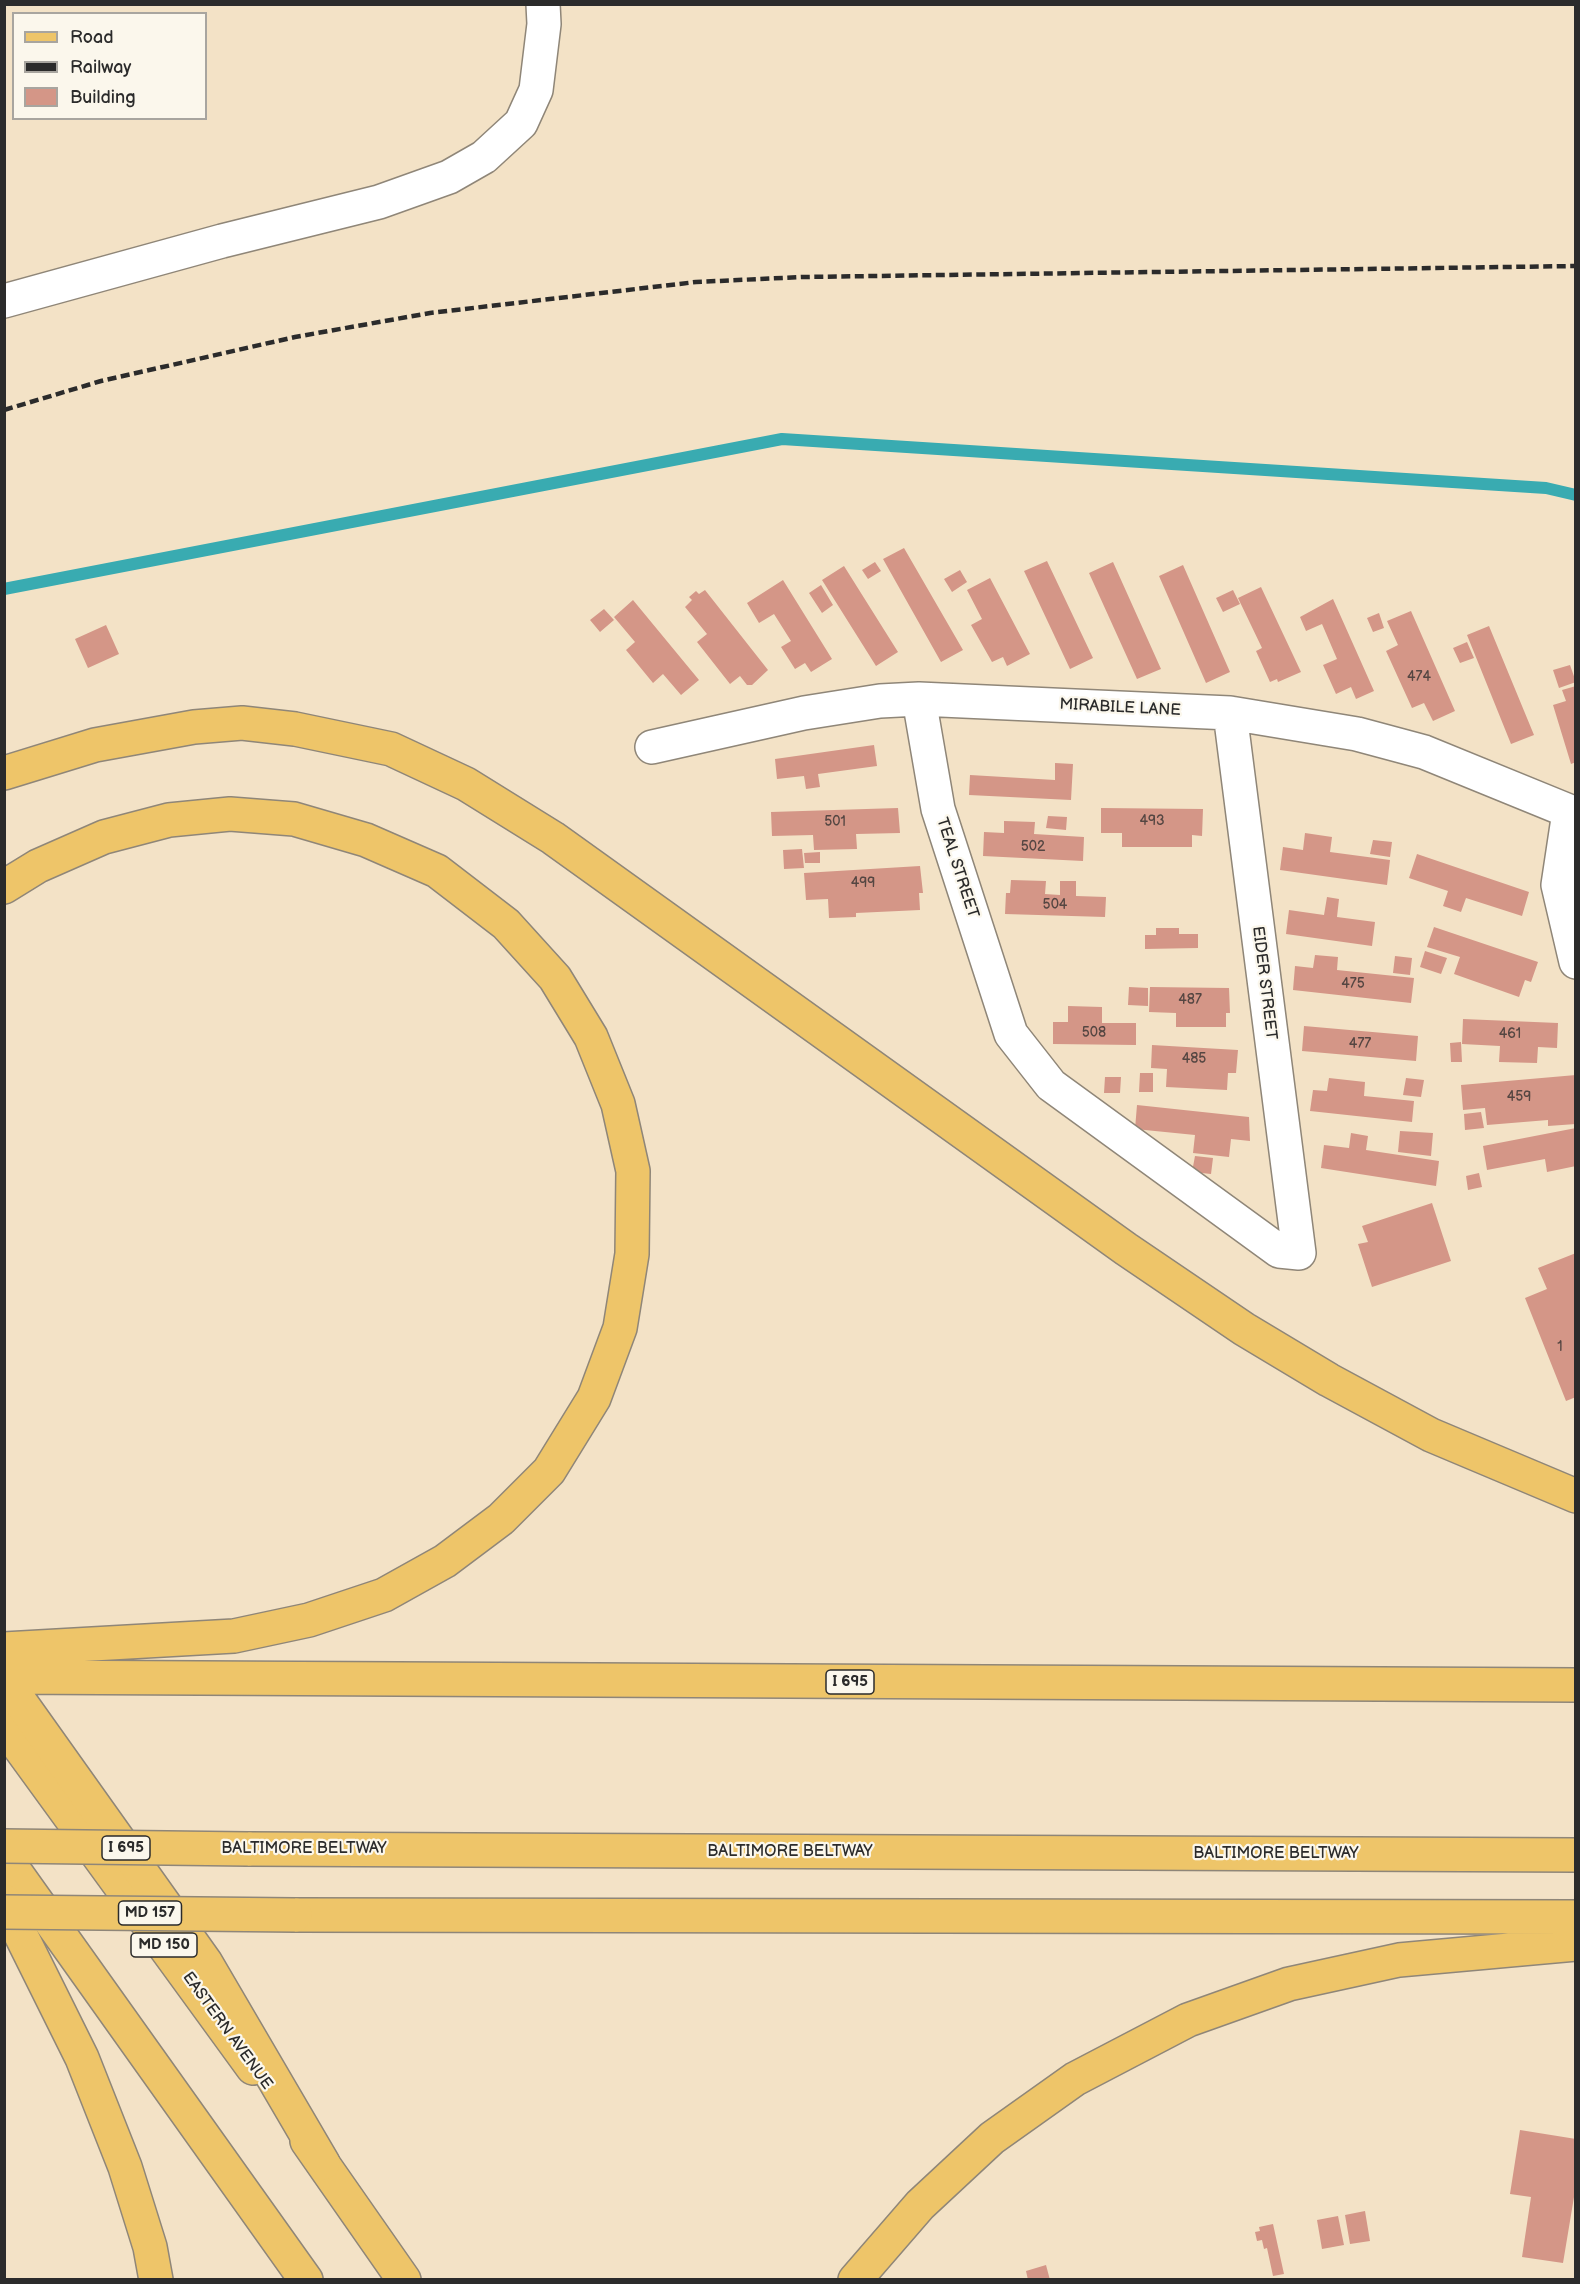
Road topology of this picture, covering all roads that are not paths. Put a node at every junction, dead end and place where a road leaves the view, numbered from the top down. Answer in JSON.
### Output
{"nodes":[{"id":1,"x":543,"y":4,"type":"edge"},
{"id":2,"x":4,"y":300,"type":"edge"},
{"id":3,"x":919,"y":699,"type":"junction"},
{"id":4,"x":1230,"y":713,"type":"junction"},
{"id":5,"x":652,"y":747,"type":"dead end"},
{"id":6,"x":4,"y":773,"type":"edge"},
{"id":7,"x":1572,"y":813,"type":"edge"},
{"id":8,"x":4,"y":887,"type":"edge"},
{"id":9,"x":1575,"y":962,"type":"edge"},
{"id":10,"x":1299,"y":1253,"type":"joint"},
{"id":11,"x":1575,"y":1496,"type":"edge"},
{"id":12,"x":4,"y":1649,"type":"edge"},
{"id":13,"x":4,"y":1678,"type":"edge"},
{"id":14,"x":1575,"y":1684,"type":"edge"},
{"id":15,"x":4,"y":1726,"type":"edge"},
{"id":16,"x":4,"y":1846,"type":"edge"},
{"id":17,"x":1575,"y":1855,"type":"edge"},
{"id":18,"x":4,"y":1856,"type":"edge"},
{"id":19,"x":4,"y":1902,"type":"edge"},
{"id":20,"x":4,"y":1911,"type":"edge"},
{"id":21,"x":1575,"y":1917,"type":"edge"},
{"id":22,"x":1575,"y":1944,"type":"edge"},
{"id":23,"x":323,"y":2163,"type":"junction"},
{"id":24,"x":156,"y":2280,"type":"edge"},
{"id":25,"x":306,"y":2280,"type":"edge"},
{"id":26,"x":404,"y":2280,"type":"edge"},
{"id":27,"x":855,"y":2280,"type":"edge"}],
"edges":[{"from":1,"to":2,"type":"street"},
{"from":3,"to":4,"type":"street","name":"MIRABILE LANE"},
{"from":3,"to":5,"type":"street","name":"MIRABILE LANE"},
{"from":3,"to":10,"type":"street","name":"TEAL STREET"},
{"from":4,"to":7,"type":"street","name":"MIRABILE LANE"},
{"from":4,"to":10,"type":"street","name":"EIDER STREET"},
{"from":6,"to":11,"type":"main road"},
{"from":7,"to":9,"type":"street"},
{"from":8,"to":12,"type":"main road"},
{"from":13,"to":14,"type":"main road","number":"I 695"},
{"from":13,"to":23,"type":"main road"},
{"from":15,"to":23,"type":"main road","name":"EASTERN AVENUE","number":"MD 150"},
{"from":16,"to":17,"type":"main road","name":"BALTIMORE BELTWAY","number":"I 695","bridge":true},
{"from":18,"to":25,"type":"main road"},
{"from":19,"to":24,"type":"main road"},
{"from":20,"to":21,"type":"main road","number":"MD 157","bridge":true},
{"from":22,"to":27,"type":"main road"},
{"from":23,"to":26,"type":"main road","name":"EASTERN AVENUE","number":"MD 150"}]}
